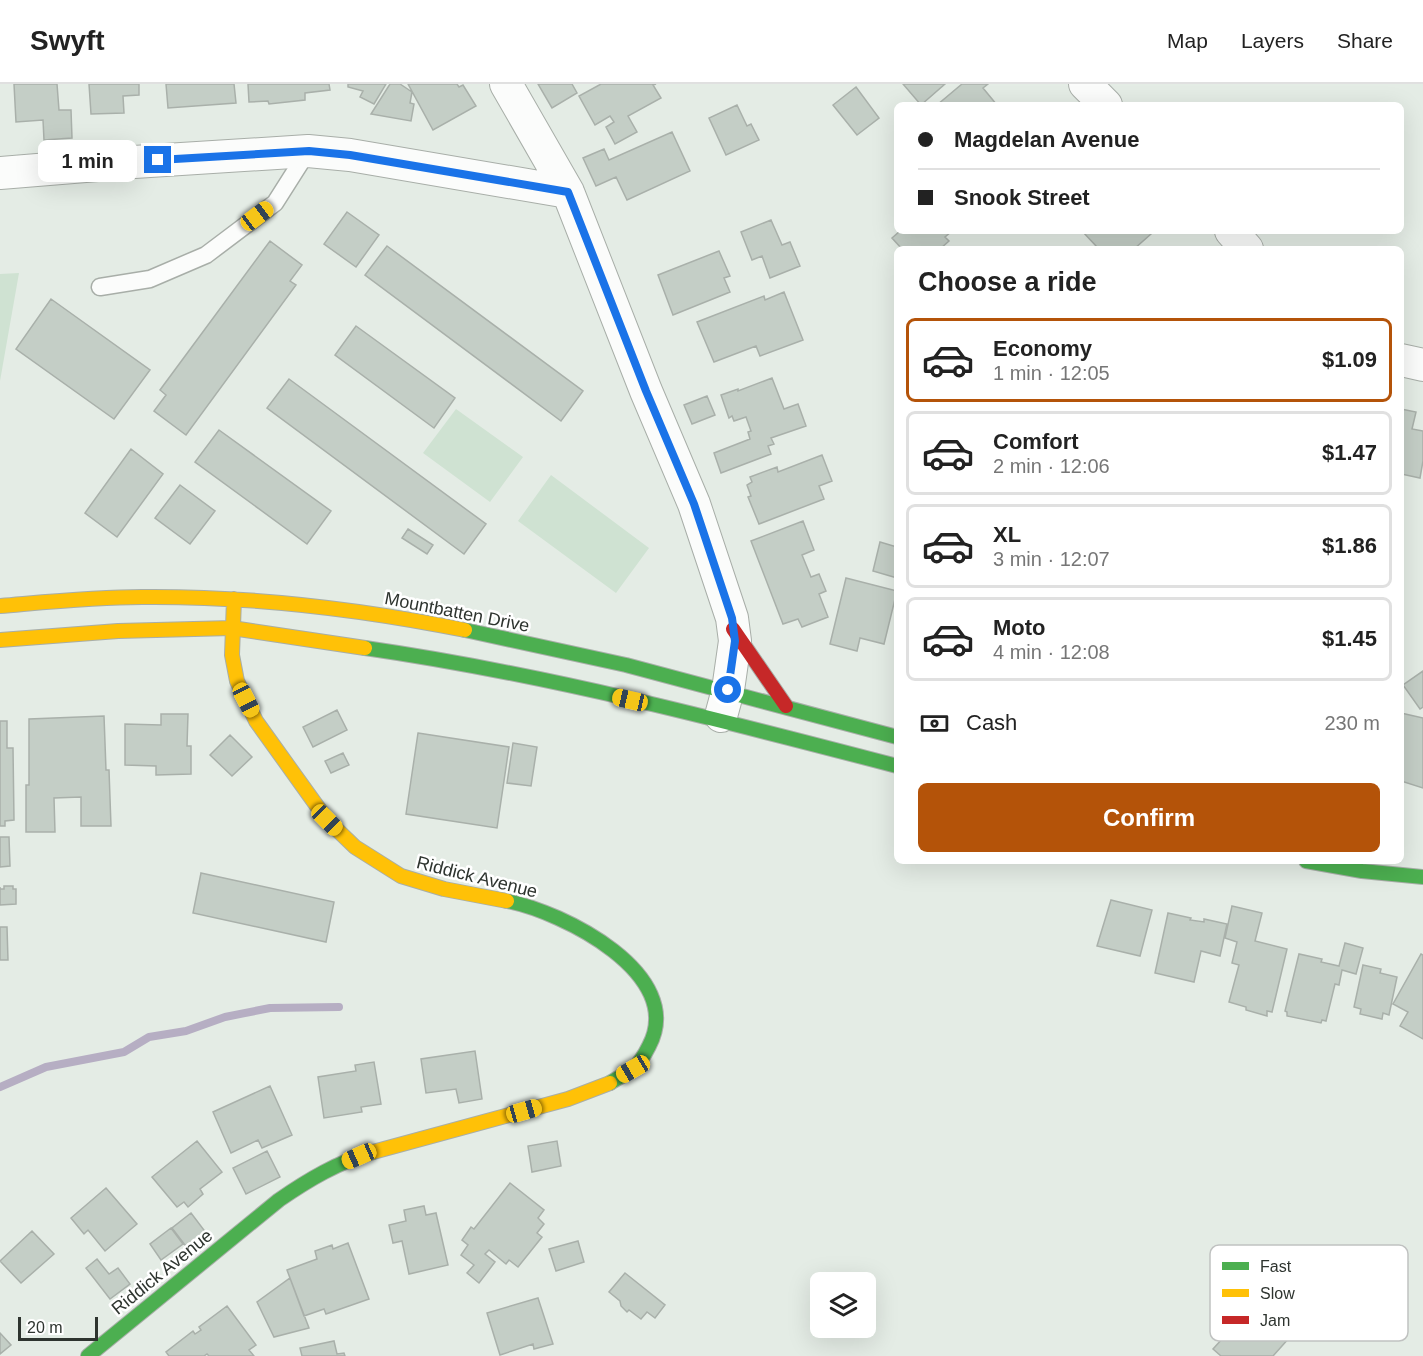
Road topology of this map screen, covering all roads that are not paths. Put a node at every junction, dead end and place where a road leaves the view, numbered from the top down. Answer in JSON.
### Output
{"nodes":[{"id":1,"x":506,"y":84,"type":"edge"},
{"id":2,"x":1085,"y":84,"type":"edge"},
{"id":3,"x":1104,"y":102,"type":"edge"},
{"id":4,"x":309,"y":151,"type":"junction"},
{"id":5,"x":0,"y":173,"type":"edge"},
{"id":6,"x":568,"y":192,"type":"junction"},
{"id":7,"x":1234,"y":234,"type":"edge"},
{"id":8,"x":1244,"y":246,"type":"edge"},
{"id":9,"x":100,"y":287,"type":"dead end"},
{"id":10,"x":1404,"y":361,"type":"edge"},
{"id":11,"x":1423,"y":365,"type":"edge"},
{"id":12,"x":234,"y":599,"type":"junction"},
{"id":13,"x":0,"y":606,"type":"edge"},
{"id":14,"x":232,"y":628,"type":"junction"},
{"id":15,"x":733,"y":629,"type":"junction"},
{"id":16,"x":0,"y":640,"type":"edge"},
{"id":17,"x":728,"y":690,"type":"junction"},
{"id":18,"x":786,"y":706,"type":"junction"},
{"id":19,"x":720,"y":720,"type":"junction"},
{"id":20,"x":894,"y":736,"type":"edge"},
{"id":21,"x":894,"y":765,"type":"edge"},
{"id":22,"x":1323,"y":864,"type":"edge"},
{"id":23,"x":1423,"y":877,"type":"edge"},
{"id":24,"x":88,"y":1356,"type":"edge"}],
"edges":[{"from":1,"to":6,"type":"street"},
{"from":2,"to":3,"type":"street"},
{"from":4,"to":5,"type":"street"},
{"from":4,"to":6,"type":"street"},
{"from":4,"to":9,"type":"lane"},
{"from":6,"to":15,"type":"street"},
{"from":7,"to":8,"type":"street"},
{"from":10,"to":11,"type":"street"},
{"from":12,"to":13,"type":"main road","name":"Mountbatten Drive"},
{"from":12,"to":14,"type":"main road","name":"Riddick Avenue"},
{"from":12,"to":17,"type":"main road","name":"Mountbatten Drive"},
{"from":14,"to":16,"type":"main road"},
{"from":14,"to":19,"type":"main road"},
{"from":14,"to":24,"type":"main road","name":"Riddick Avenue"},
{"from":15,"to":17,"type":"street"},
{"from":15,"to":18,"type":"main road"},
{"from":17,"to":18,"type":"main road","name":"Mountbatten Drive"},
{"from":17,"to":19,"type":"street"},
{"from":18,"to":20,"type":"main road","name":"Mountbatten Drive"},
{"from":19,"to":21,"type":"main road"},
{"from":22,"to":23,"type":"main road"}]}
